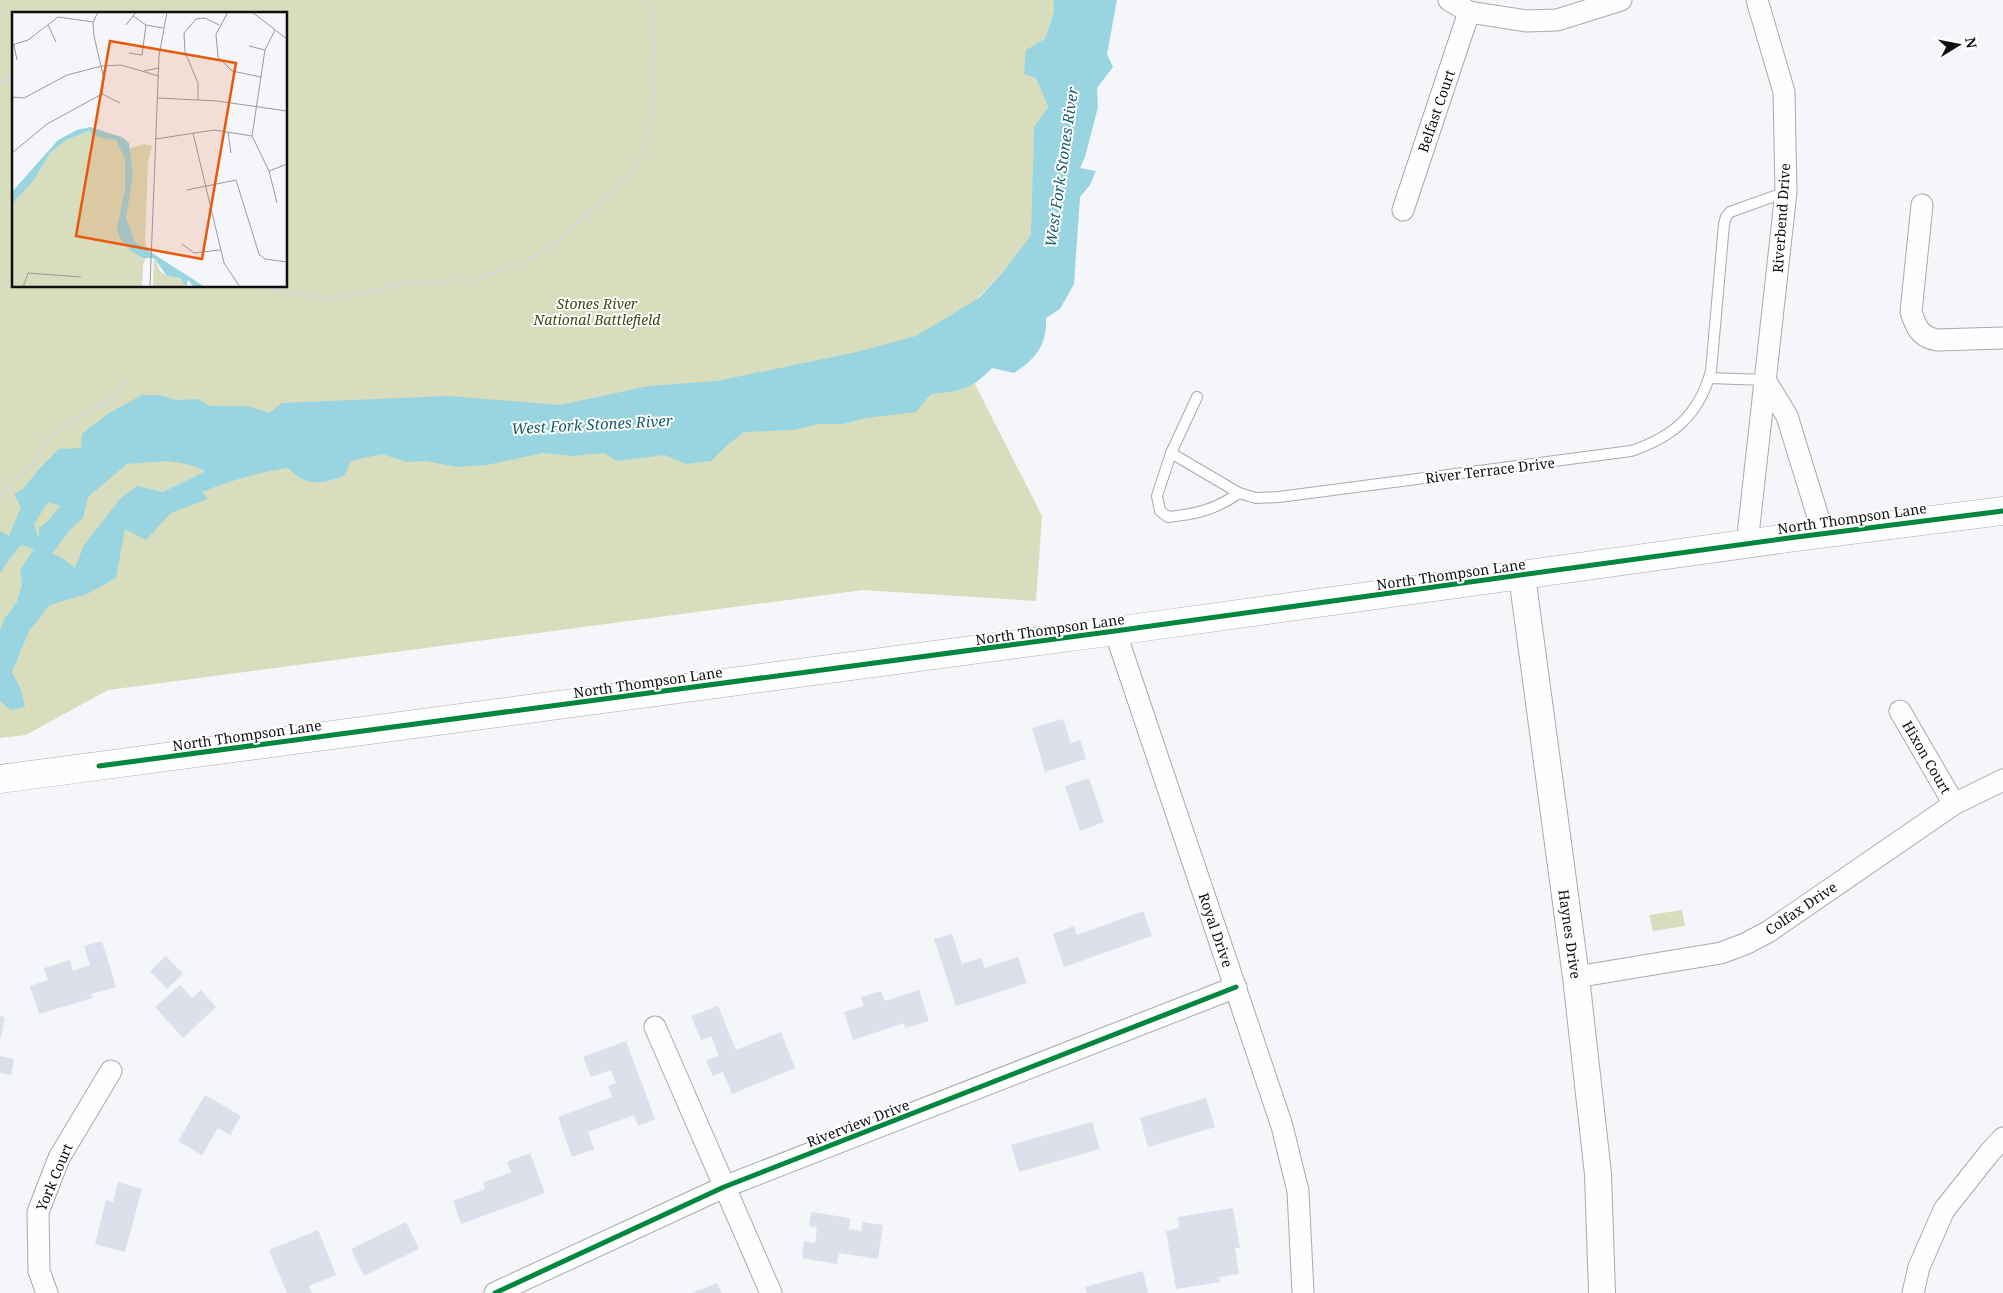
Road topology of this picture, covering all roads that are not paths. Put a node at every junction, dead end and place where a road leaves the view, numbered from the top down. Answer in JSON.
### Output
{"nodes":[{"id":1,"x":1449,"y":0,"type":"edge"},
{"id":2,"x":1621,"y":0,"type":"edge"},
{"id":3,"x":1757,"y":0,"type":"edge"},
{"id":4,"x":1469,"y":12,"type":"junction"},
{"id":5,"x":1786,"y":192,"type":"junction"},
{"id":6,"x":1922,"y":204,"type":"dead end"},
{"id":7,"x":1403,"y":210,"type":"dead end"},
{"id":8,"x":2003,"y":338,"type":"edge"},
{"id":9,"x":1708,"y":378,"type":"junction"},
{"id":10,"x":1765,"y":380,"type":"junction"},
{"id":11,"x":1197,"y":397,"type":"dead end"},
{"id":12,"x":1171,"y":453,"type":"junction"},
{"id":13,"x":1239,"y":494,"type":"junction"},
{"id":14,"x":2003,"y":512,"type":"edge"},
{"id":15,"x":1823,"y":533,"type":"junction"},
{"id":16,"x":1747,"y":544,"type":"junction"},
{"id":17,"x":1522,"y":576,"type":"junction"},
{"id":18,"x":1115,"y":631,"type":"junction"},
{"id":19,"x":1900,"y":710,"type":"dead end"},
{"id":20,"x":0,"y":779,"type":"edge"},
{"id":21,"x":2003,"y":780,"type":"edge"},
{"id":22,"x":1954,"y":804,"type":"junction"},
{"id":23,"x":1576,"y":977,"type":"junction"},
{"id":24,"x":1236,"y":987,"type":"junction"},
{"id":25,"x":654,"y":1027,"type":"dead end"},
{"id":26,"x":111,"y":1071,"type":"dead end"},
{"id":27,"x":2003,"y":1138,"type":"edge"},
{"id":28,"x":724,"y":1187,"type":"junction"},
{"id":29,"x":47,"y":1293,"type":"edge"},
{"id":30,"x":495,"y":1293,"type":"edge"},
{"id":31,"x":771,"y":1293,"type":"edge"},
{"id":32,"x":1303,"y":1293,"type":"edge"},
{"id":33,"x":1602,"y":1293,"type":"edge"},
{"id":34,"x":1913,"y":1293,"type":"edge"}],
"edges":[{"from":1,"to":4,"type":"street"},
{"from":2,"to":4,"type":"street"},
{"from":3,"to":5,"type":"street","name":"Riverbend Drive"},
{"from":4,"to":7,"type":"street","name":"Belfast Court"},
{"from":5,"to":9,"type":"lane","name":"River Terrace Drive"},
{"from":5,"to":10,"type":"street","name":"Riverbend Drive"},
{"from":6,"to":8,"type":"street"},
{"from":9,"to":10,"type":"lane"},
{"from":9,"to":13,"type":"lane","name":"River Terrace Drive"},
{"from":10,"to":15,"type":"street"},
{"from":10,"to":16,"type":"street","name":"Riverbend Drive"},
{"from":11,"to":12,"type":"lane"},
{"from":12,"to":13,"type":"lane","name":"River Terrace Drive"},
{"from":12,"to":13,"type":"lane"},
{"from":14,"to":15,"type":"main road","name":"North Thompson Lane"},
{"from":15,"to":16,"type":"main road","name":"North Thompson Lane"},
{"from":16,"to":17,"type":"main road","name":"North Thompson Lane"},
{"from":17,"to":18,"type":"main road","name":"North Thompson Lane"},
{"from":17,"to":23,"type":"street","name":"Haynes Drive"},
{"from":18,"to":20,"type":"main road","name":"North Thompson Lane"},
{"from":18,"to":24,"type":"street","name":"Royal Drive"},
{"from":19,"to":22,"type":"street","name":"Hixon Court"},
{"from":21,"to":22,"type":"street","name":"Colfax Drive"},
{"from":22,"to":23,"type":"street","name":"Colfax Drive"},
{"from":23,"to":33,"type":"street","name":"Haynes Drive"},
{"from":24,"to":28,"type":"street","name":"Riverview Drive"},
{"from":24,"to":32,"type":"street","name":"Royal Drive"},
{"from":25,"to":28,"type":"street"},
{"from":26,"to":29,"type":"street","name":"York Court"},
{"from":27,"to":34,"type":"street"},
{"from":28,"to":30,"type":"street","name":"Riverview Drive"},
{"from":28,"to":31,"type":"street"}]}
